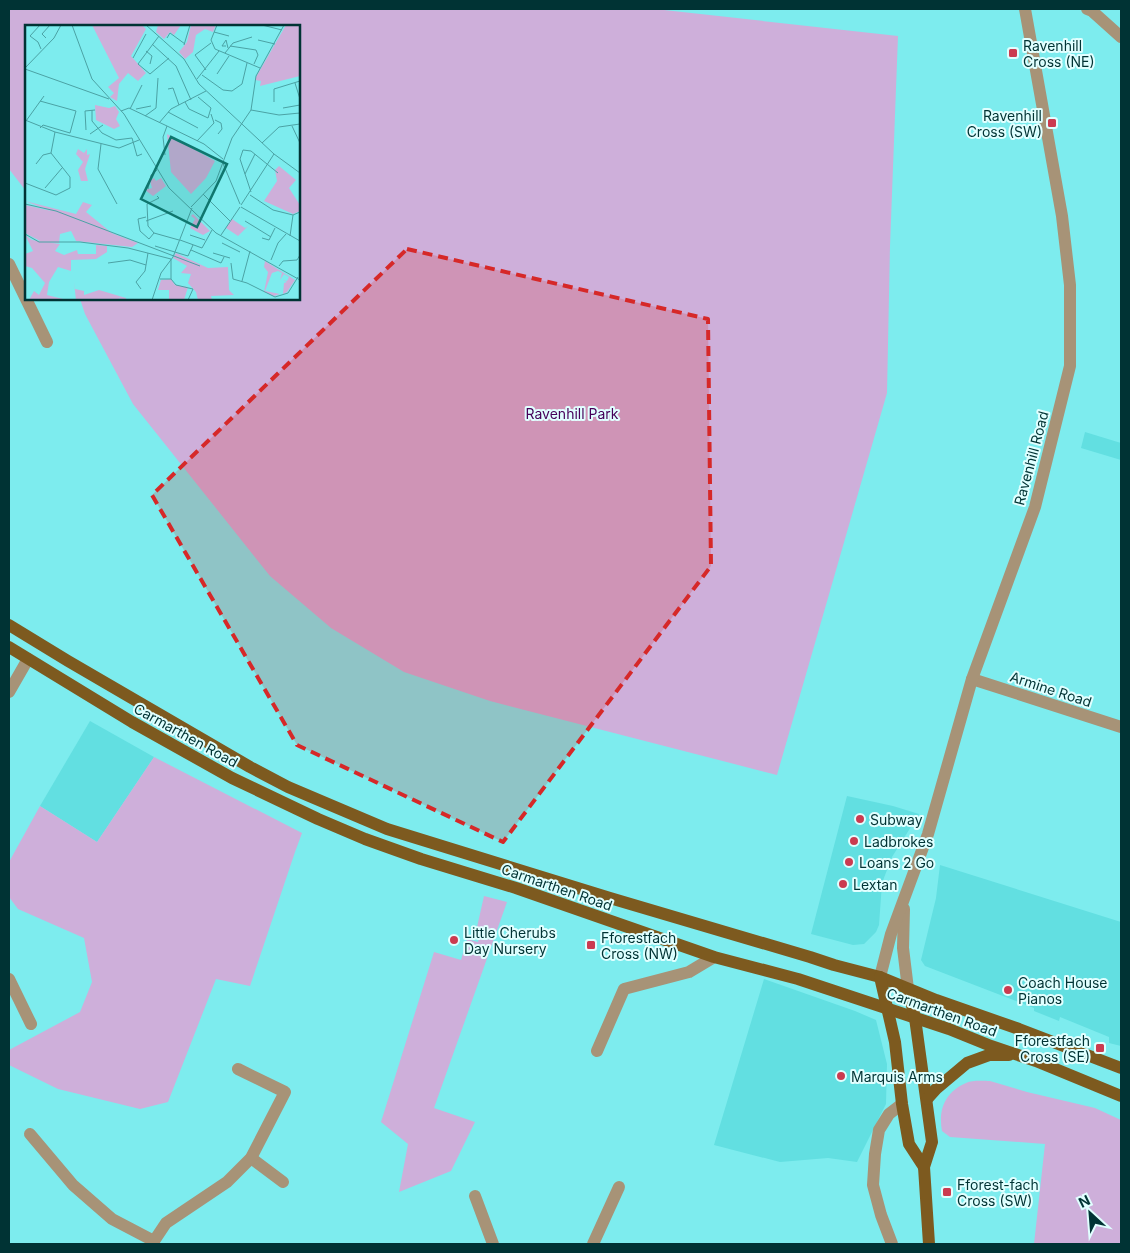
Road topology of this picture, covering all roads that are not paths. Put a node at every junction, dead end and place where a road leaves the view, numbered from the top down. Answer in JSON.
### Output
{"nodes":[{"id":1,"x":1025,"y":9,"type":"edge"},
{"id":2,"x":1086,"y":9,"type":"edge"},
{"id":3,"x":1121,"y":37,"type":"edge"},
{"id":4,"x":9,"y":264,"type":"edge"},
{"id":5,"x":25,"y":297,"type":"edge"},
{"id":6,"x":27,"y":300,"type":"edge"},
{"id":7,"x":47,"y":342,"type":"dead end"},
{"id":8,"x":9,"y":626,"type":"edge"},
{"id":9,"x":9,"y":647,"type":"edge"},
{"id":10,"x":28,"y":659,"type":"junction"},
{"id":11,"x":972,"y":679,"type":"junction"},
{"id":12,"x":9,"y":692,"type":"edge"},
{"id":13,"x":1121,"y":727,"type":"edge"},
{"id":14,"x":904,"y":899,"type":"junction"},
{"id":15,"x":714,"y":957,"type":"junction"},
{"id":16,"x":880,"y":977,"type":"junction"},
{"id":17,"x":9,"y":979,"type":"edge"},
{"id":18,"x":908,"y":988,"type":"junction"},
{"id":19,"x":887,"y":1008,"type":"junction"},
{"id":20,"x":915,"y":1018,"type":"junction"},
{"id":21,"x":31,"y":1024,"type":"dead end"},
{"id":22,"x":597,"y":1051,"type":"dead end"},
{"id":23,"x":1019,"y":1055,"type":"junction"},
{"id":24,"x":1121,"y":1068,"type":"edge"},
{"id":25,"x":238,"y":1069,"type":"dead end"},
{"id":26,"x":1121,"y":1096,"type":"edge"},
{"id":27,"x":927,"y":1099,"type":"junction"},
{"id":28,"x":902,"y":1104,"type":"junction"},
{"id":29,"x":30,"y":1134,"type":"dead end"},
{"id":30,"x":251,"y":1158,"type":"junction"},
{"id":31,"x":924,"y":1167,"type":"junction"},
{"id":32,"x":283,"y":1182,"type":"dead end"},
{"id":33,"x":619,"y":1187,"type":"dead end"},
{"id":34,"x":475,"y":1196,"type":"dead end"},
{"id":35,"x":153,"y":1242,"type":"edge"},
{"id":36,"x":493,"y":1244,"type":"edge"},
{"id":37,"x":593,"y":1244,"type":"edge"},
{"id":38,"x":892,"y":1244,"type":"edge"},
{"id":39,"x":929,"y":1244,"type":"edge"}],
"edges":[{"from":1,"to":11,"type":"street","name":"Ravenhill Road"},
{"from":2,"to":3,"type":"street"},
{"from":4,"to":5,"type":"street"},
{"from":6,"to":7,"type":"street"},
{"from":8,"to":16,"type":"main road","name":"Carmarthen Road"},
{"from":9,"to":10,"type":"main road","name":"Carmarthen Road"},
{"from":10,"to":12,"type":"street"},
{"from":10,"to":15,"type":"main road","name":"Carmarthen Road"},
{"from":11,"to":13,"type":"street","name":"Armine Road"},
{"from":11,"to":14,"type":"street","name":"Ravenhill Road"},
{"from":14,"to":16,"type":"street","name":"Ravenhill Road"},
{"from":14,"to":18,"type":"street","name":"Ravenhill Road"},
{"from":15,"to":19,"type":"main road","name":"Carmarthen Road"},
{"from":15,"to":22,"type":"street"},
{"from":16,"to":18,"type":"main road","name":"Carmarthen Road"},
{"from":16,"to":19,"type":"main road"},
{"from":17,"to":21,"type":"street"},
{"from":18,"to":20,"type":"main road"},
{"from":18,"to":24,"type":"main road","name":"Carmarthen Road"},
{"from":19,"to":20,"type":"main road","name":"Carmarthen Road"},
{"from":19,"to":28,"type":"main road"},
{"from":20,"to":23,"type":"main road","name":"Carmarthen Road"},
{"from":20,"to":27,"type":"main road"},
{"from":23,"to":26,"type":"main road","name":"Carmarthen Road"},
{"from":23,"to":27,"type":"main road"},
{"from":25,"to":30,"type":"street"},
{"from":27,"to":31,"type":"main road"},
{"from":28,"to":31,"type":"main road"},
{"from":28,"to":38,"type":"street"},
{"from":29,"to":35,"type":"street"},
{"from":30,"to":32,"type":"street"},
{"from":30,"to":35,"type":"street"},
{"from":31,"to":39,"type":"main road"},
{"from":33,"to":37,"type":"street"},
{"from":34,"to":36,"type":"street"}]}
